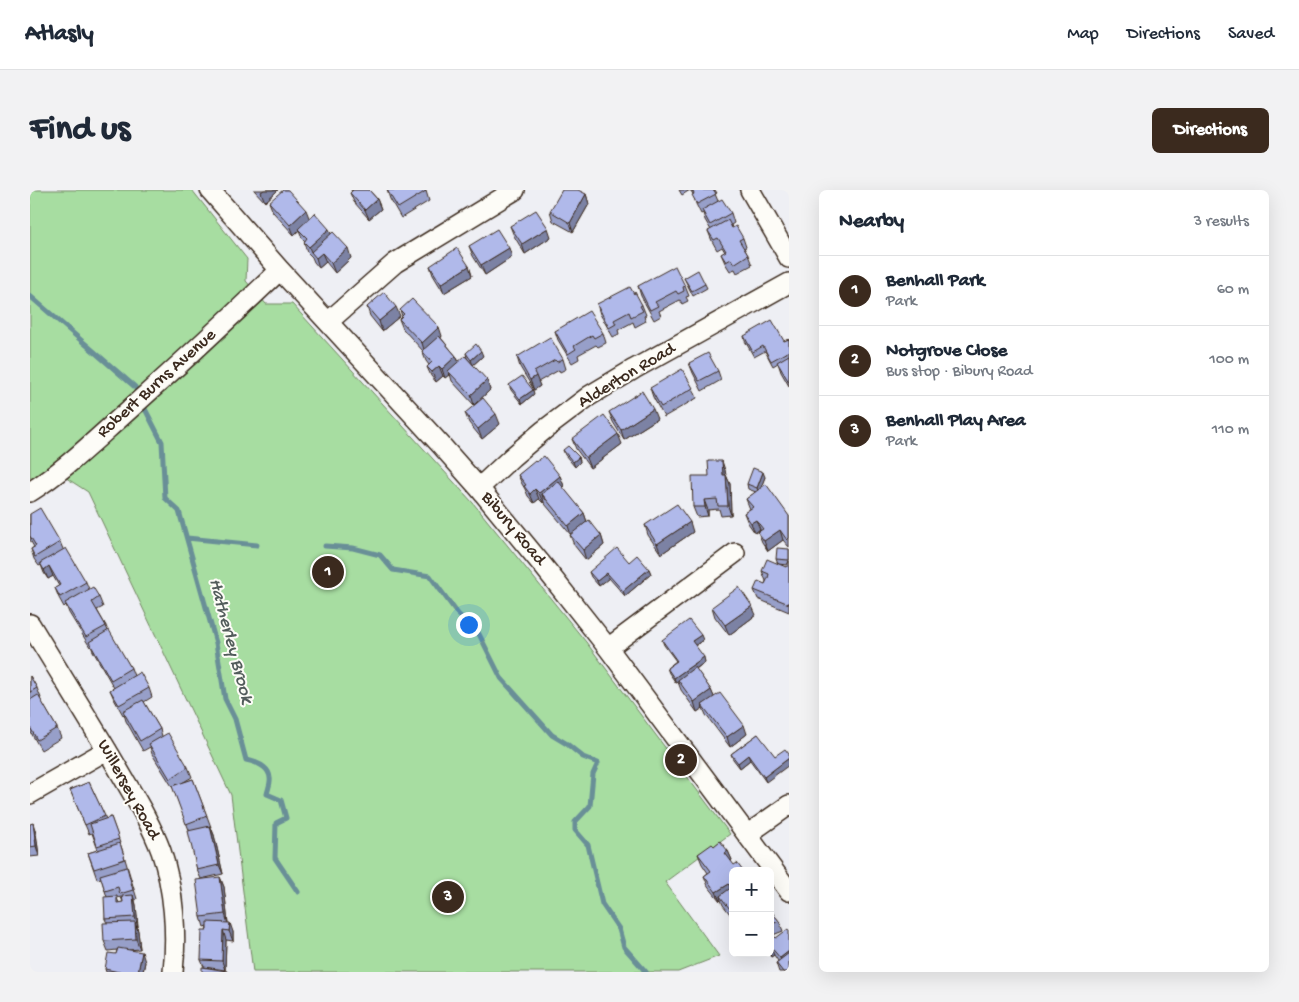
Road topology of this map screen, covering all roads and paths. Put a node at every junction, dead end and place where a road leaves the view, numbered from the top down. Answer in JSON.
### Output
{"nodes":[{"id":1,"x":210,"y":190,"type":"edge"},
{"id":2,"x":515,"y":190,"type":"edge"},
{"id":3,"x":750,"y":190,"type":"edge"},
{"id":4,"x":789,"y":258,"type":"edge"},
{"id":5,"x":280,"y":270,"type":"junction"},
{"id":6,"x":789,"y":283,"type":"edge"},
{"id":7,"x":328,"y":322,"type":"junction"},
{"id":8,"x":479,"y":488,"type":"junction"},
{"id":9,"x":30,"y":492,"type":"edge"},
{"id":10,"x":735,"y":553,"type":"dead end"},
{"id":11,"x":30,"y":624,"type":"edge"},
{"id":12,"x":608,"y":648,"type":"junction"},
{"id":13,"x":107,"y":750,"type":"junction"},
{"id":14,"x":30,"y":794,"type":"edge"},
{"id":15,"x":789,"y":805,"type":"edge"},
{"id":16,"x":748,"y":834,"type":"junction"},
{"id":17,"x":789,"y":890,"type":"edge"},
{"id":18,"x":173,"y":972,"type":"edge"}],
"edges":[{"from":1,"to":5,"type":"street","name":"Bibury Road"},
{"from":2,"to":7,"type":"street"},
{"from":3,"to":4,"type":"street"},
{"from":5,"to":7,"type":"street","name":"Bibury Road"},
{"from":5,"to":9,"type":"street","name":"Robert Burns Avenue"},
{"from":6,"to":8,"type":"street","name":"Alderton Road"},
{"from":7,"to":8,"type":"street","name":"Bibury Road"},
{"from":8,"to":12,"type":"street","name":"Bibury Road"},
{"from":10,"to":12,"type":"street"},
{"from":11,"to":13,"type":"street","name":"Willersey Road"},
{"from":12,"to":16,"type":"street","name":"Bibury Road"},
{"from":13,"to":14,"type":"street"},
{"from":13,"to":18,"type":"street","name":"Willersey Road"},
{"from":15,"to":16,"type":"street"},
{"from":16,"to":17,"type":"street","name":"Bibury Road"}]}
